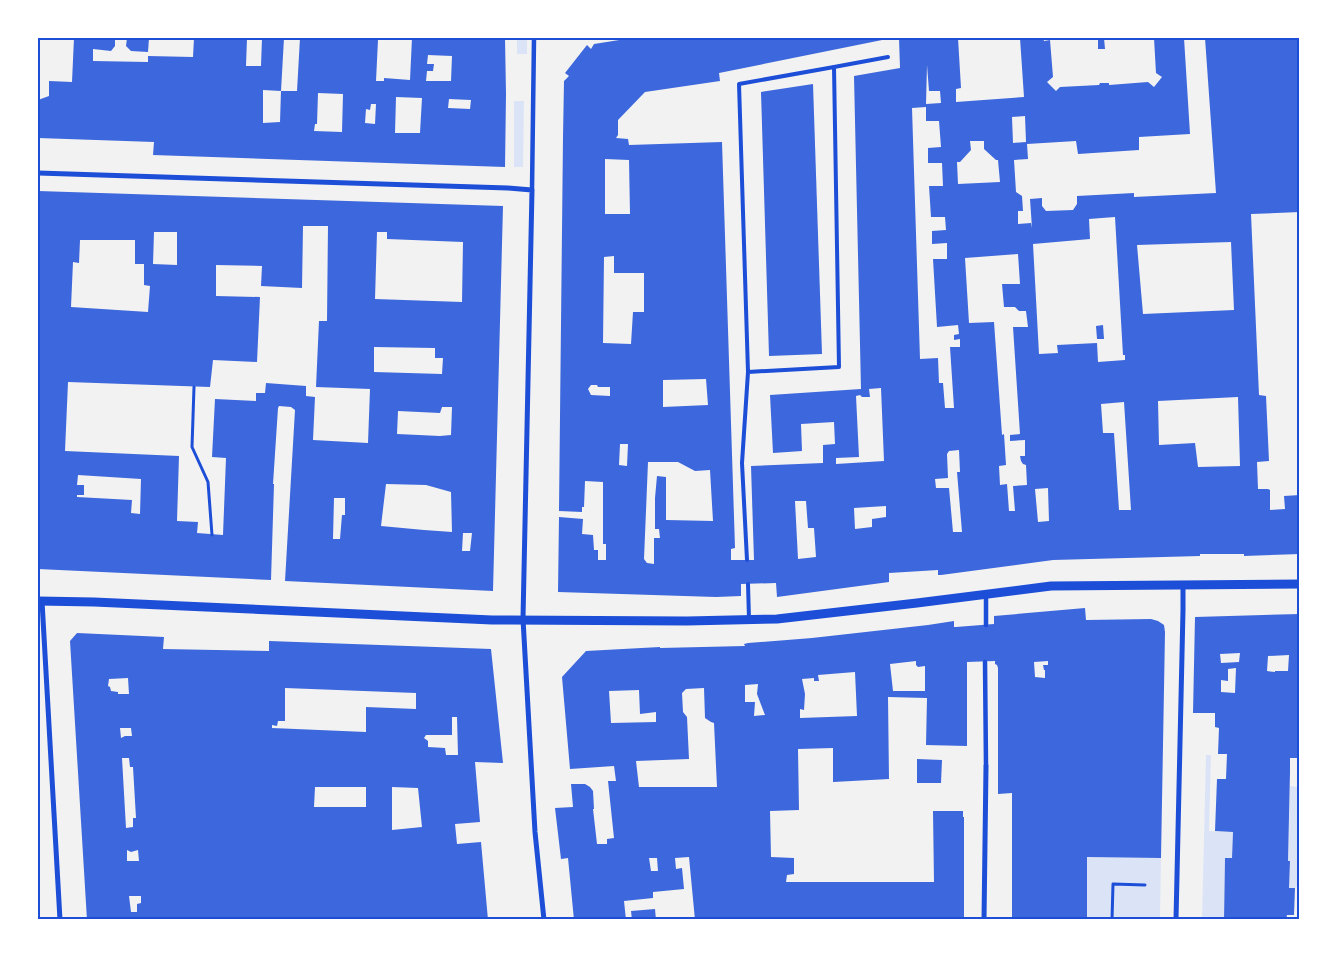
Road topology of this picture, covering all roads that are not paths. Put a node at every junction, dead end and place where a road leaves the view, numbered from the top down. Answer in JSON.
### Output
{"nodes":[{"id":1,"x":534,"y":38,"type":"edge"},
{"id":2,"x":888,"y":57,"type":"dead end"},
{"id":3,"x":834,"y":67,"type":"junction"},
{"id":4,"x":38,"y":173,"type":"edge"},
{"id":5,"x":532,"y":190,"type":"junction"},
{"id":6,"x":748,"y":372,"type":"junction"},
{"id":7,"x":747,"y":560,"type":"dead end"},
{"id":8,"x":748,"y":584,"type":"dead end"},
{"id":9,"x":1183,"y":584,"type":"junction"},
{"id":10,"x":1300,"y":584,"type":"edge"},
{"id":11,"x":986,"y":593,"type":"junction"},
{"id":12,"x":40,"y":601,"type":"edge"},
{"id":13,"x":523,"y":619,"type":"junction"},
{"id":14,"x":749,"y":620,"type":"junction"},
{"id":15,"x":986,"y":625,"type":"dead end"},
{"id":16,"x":985,"y":662,"type":"dead end"},
{"id":17,"x":986,"y":766,"type":"joint"},
{"id":18,"x":60,"y":920,"type":"edge"},
{"id":19,"x":544,"y":920,"type":"edge"},
{"id":20,"x":984,"y":920,"type":"edge"},
{"id":21,"x":1176,"y":920,"type":"edge"}],
"edges":[{"from":1,"to":5,"type":"street"},
{"from":2,"to":3,"type":"lane"},
{"from":3,"to":6,"type":"lane"},
{"from":3,"to":6,"type":"lane"},
{"from":4,"to":5,"type":"street"},
{"from":5,"to":13,"type":"street"},
{"from":6,"to":7,"type":"lane"},
{"from":8,"to":14,"type":"lane"},
{"from":9,"to":10,"type":"street"},
{"from":9,"to":11,"type":"street"},
{"from":9,"to":21,"type":"street"},
{"from":11,"to":14,"type":"street"},
{"from":11,"to":15,"type":"street"},
{"from":12,"to":13,"type":"street"},
{"from":12,"to":18,"type":"street"},
{"from":13,"to":14,"type":"street"},
{"from":13,"to":19,"type":"street"},
{"from":16,"to":17,"type":"street"},
{"from":17,"to":20,"type":"street"}]}
